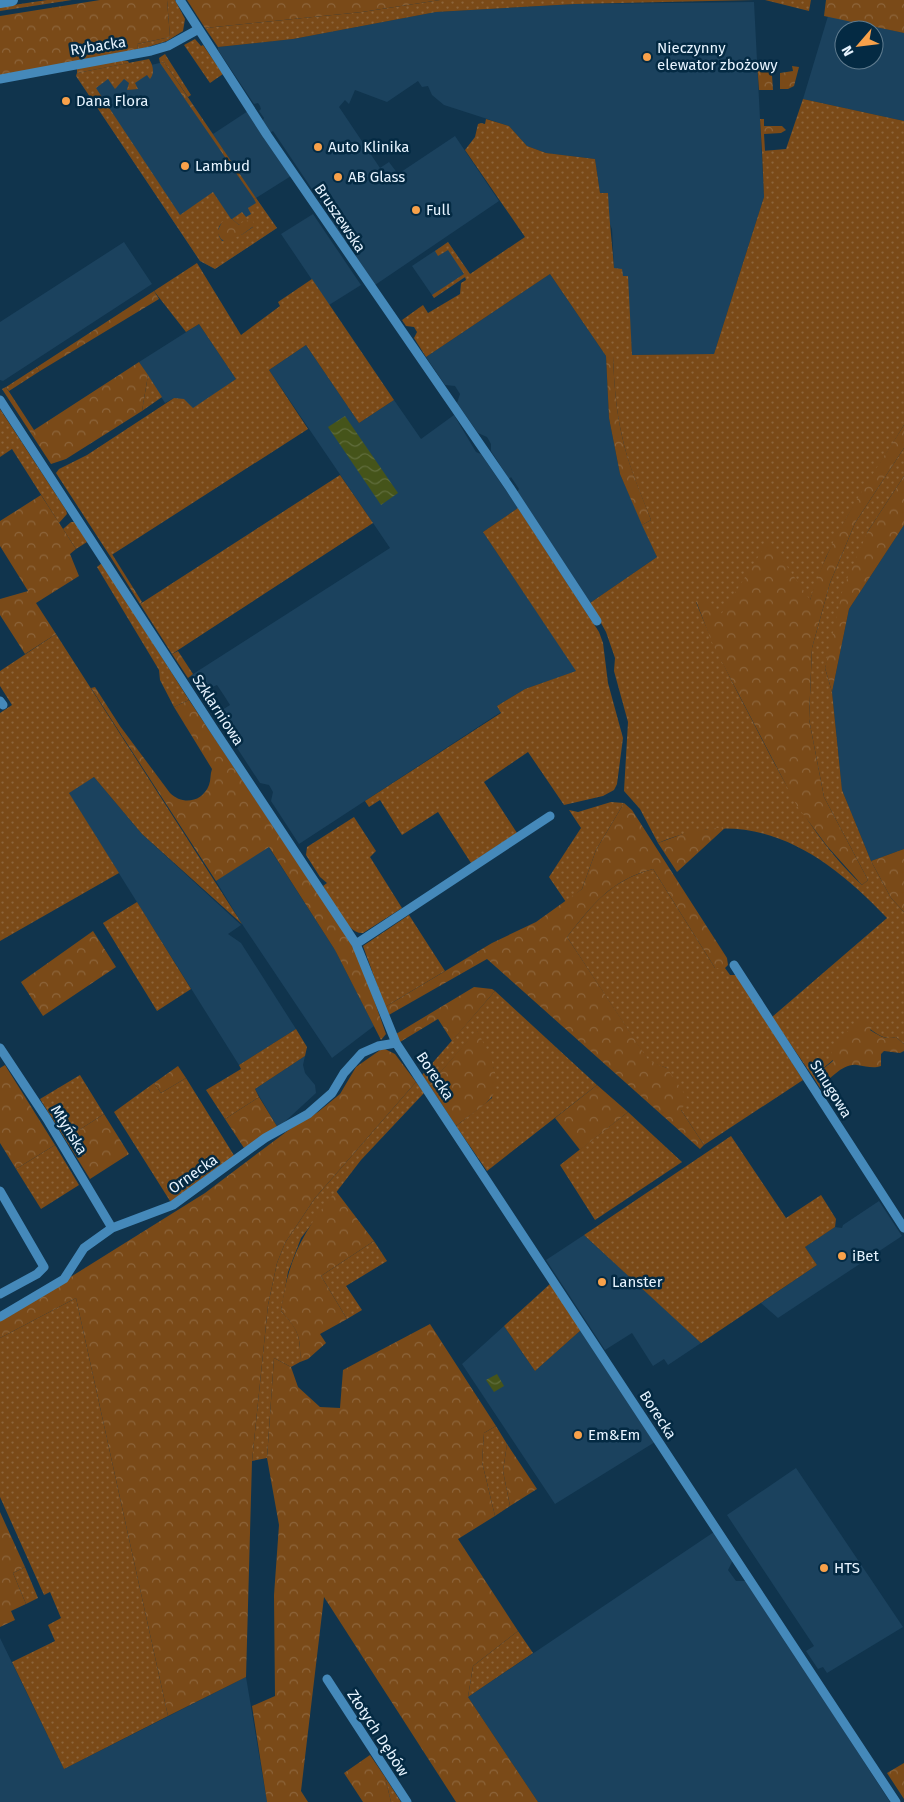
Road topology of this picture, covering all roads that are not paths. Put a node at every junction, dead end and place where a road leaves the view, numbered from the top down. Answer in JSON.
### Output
{"nodes":[{"id":1,"x":12,"y":0,"type":"edge"},
{"id":2,"x":180,"y":0,"type":"edge"},
{"id":3,"x":0,"y":2,"type":"edge"},
{"id":4,"x":197,"y":30,"type":"junction"},
{"id":5,"x":0,"y":79,"type":"edge"},
{"id":6,"x":0,"y":400,"type":"edge"},
{"id":7,"x":597,"y":621,"type":"dead end"},
{"id":8,"x":550,"y":816,"type":"dead end"},
{"id":9,"x":356,"y":944,"type":"junction"},
{"id":10,"x":734,"y":965,"type":"dead end"},
{"id":11,"x":396,"y":1043,"type":"junction"},
{"id":12,"x":0,"y":1048,"type":"edge"},
{"id":13,"x":0,"y":1191,"type":"edge"},
{"id":14,"x":112,"y":1228,"type":"junction"},
{"id":15,"x":904,"y":1228,"type":"edge"},
{"id":16,"x":0,"y":1294,"type":"edge"},
{"id":17,"x":0,"y":1317,"type":"edge"},
{"id":18,"x":326,"y":1679,"type":"dead end"},
{"id":19,"x":407,"y":1802,"type":"edge"},
{"id":20,"x":896,"y":1802,"type":"edge"}],
"edges":[{"from":1,"to":3,"type":"main road"},
{"from":2,"to":4,"type":"street","name":"Bruszewska"},
{"from":4,"to":5,"type":"street","name":"Rybacka"},
{"from":4,"to":7,"type":"street","name":"Bruszewska"},
{"from":6,"to":9,"type":"street","name":"Szklarniowa"},
{"from":8,"to":9,"type":"street"},
{"from":9,"to":11,"type":"street","name":"Szklarniowa"},
{"from":10,"to":15,"type":"street","name":"Smugowa"},
{"from":11,"to":14,"type":"street","name":"Ornecka"},
{"from":11,"to":20,"type":"street","name":"Borecka"},
{"from":12,"to":14,"type":"street","name":"Młyńska"},
{"from":13,"to":16,"type":"street"},
{"from":14,"to":17,"type":"street","name":"Ornecka"},
{"from":18,"to":19,"type":"street","name":"Złotych Dębów"}]}
